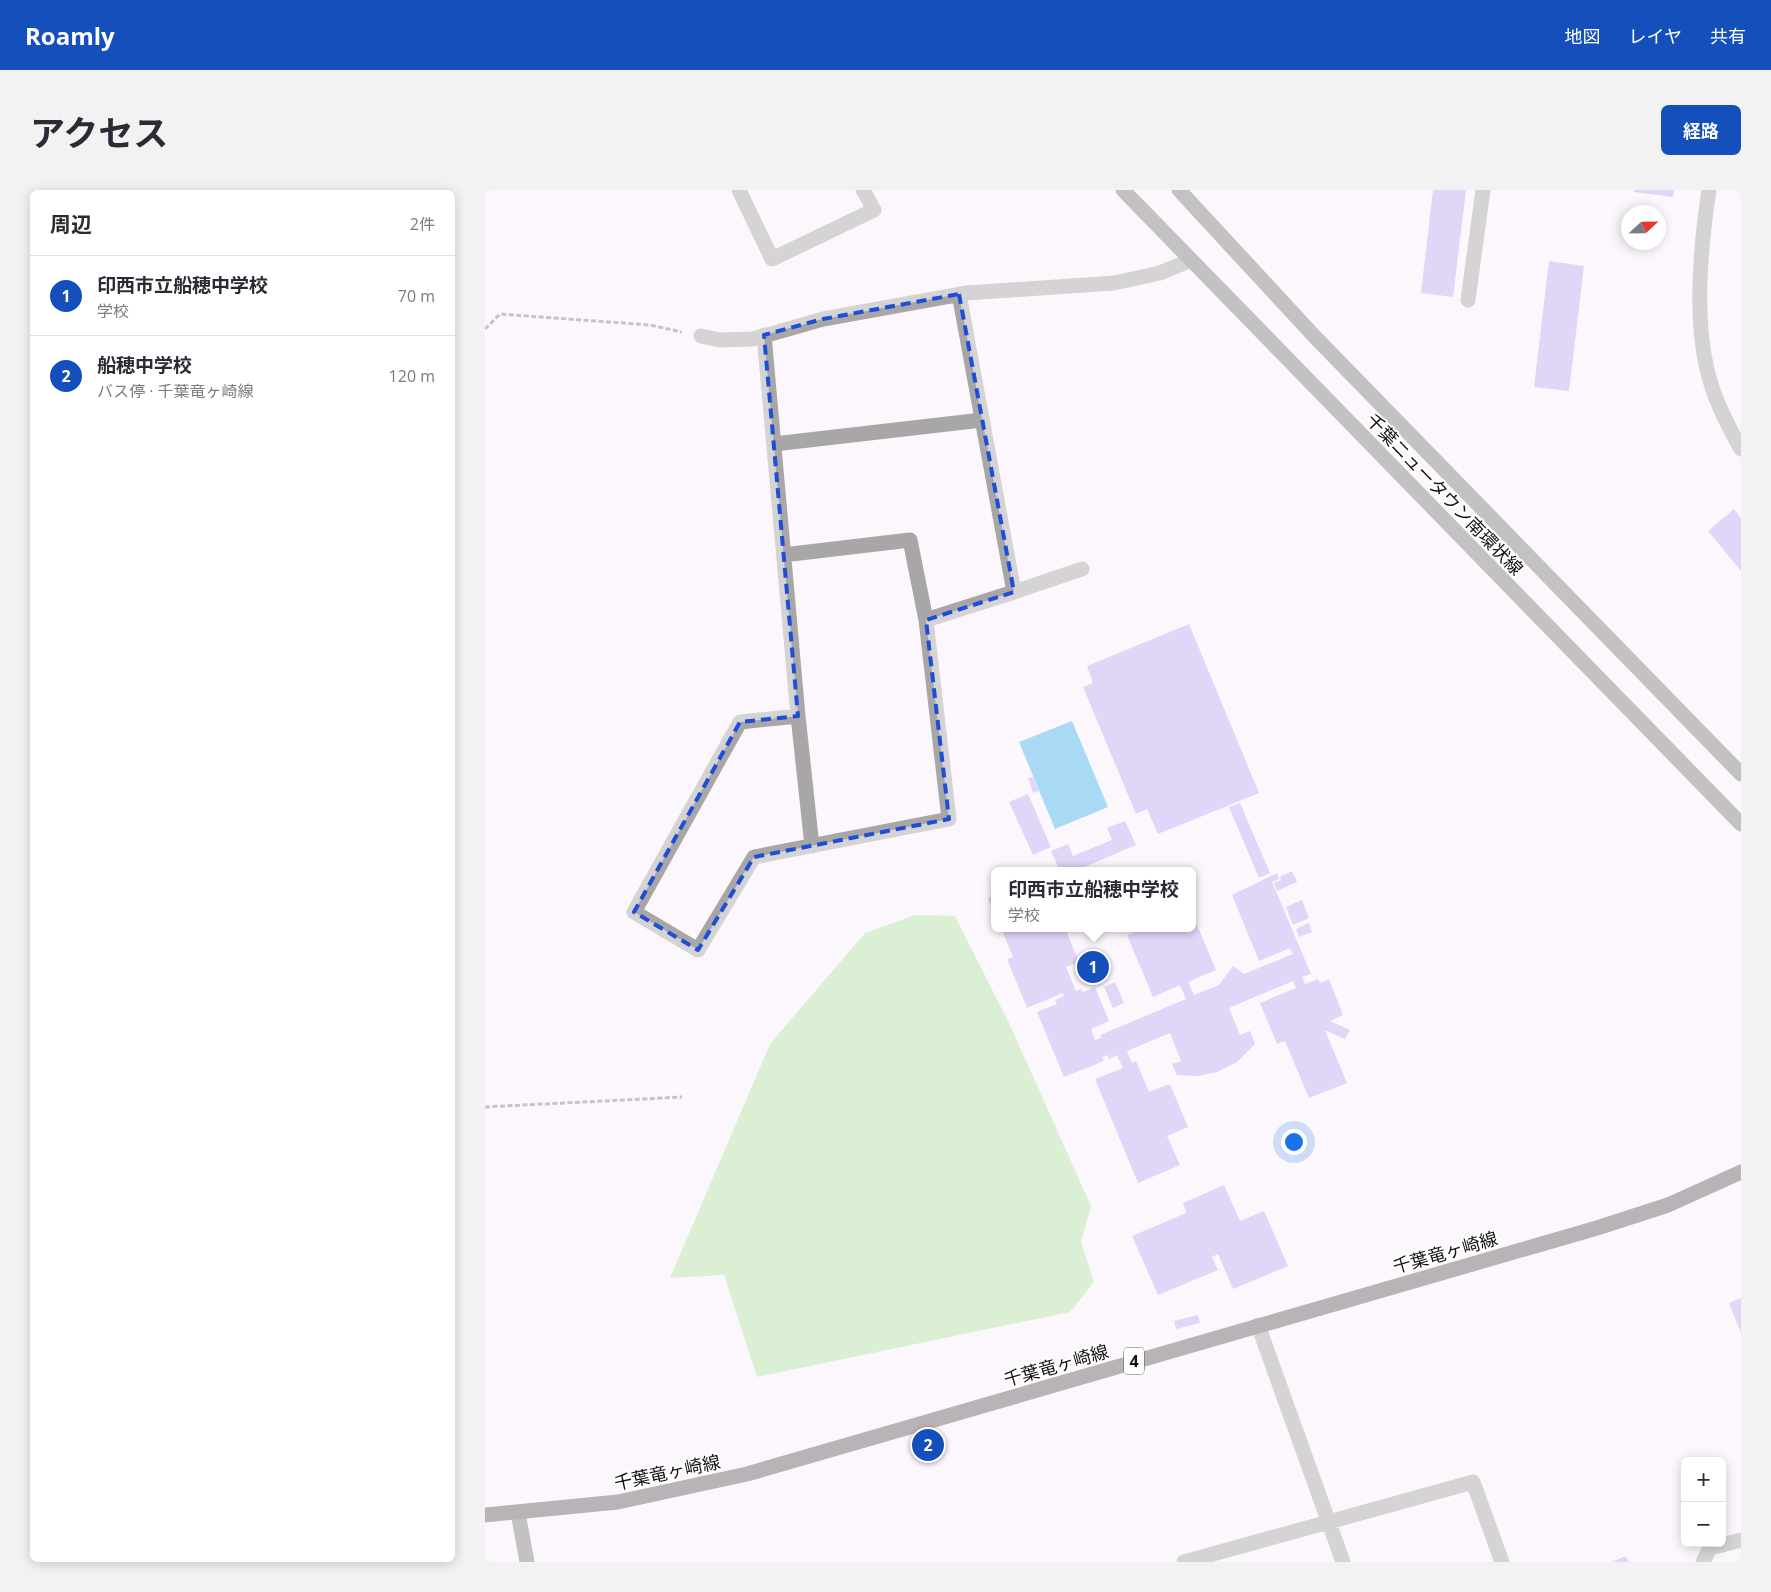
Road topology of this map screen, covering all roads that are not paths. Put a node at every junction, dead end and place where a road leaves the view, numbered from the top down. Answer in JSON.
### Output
{"nodes":[{"id":1,"x":739,"y":190,"type":"edge"},
{"id":2,"x":863,"y":190,"type":"edge"},
{"id":3,"x":1123,"y":190,"type":"edge"},
{"id":4,"x":1179,"y":190,"type":"edge"},
{"id":5,"x":1483,"y":190,"type":"edge"},
{"id":6,"x":1709,"y":190,"type":"edge"},
{"id":7,"x":1191,"y":260,"type":"junction"},
{"id":8,"x":959,"y":294,"type":"junction"},
{"id":9,"x":1468,"y":300,"type":"dead end"},
{"id":10,"x":701,"y":336,"type":"road end"},
{"id":11,"x":764,"y":336,"type":"junction"},
{"id":12,"x":982,"y":420,"type":"junction"},
{"id":13,"x":774,"y":444,"type":"junction"},
{"id":14,"x":1741,"y":449,"type":"edge"},
{"id":15,"x":783,"y":555,"type":"junction"},
{"id":16,"x":1082,"y":569,"type":"dead end"},
{"id":17,"x":1014,"y":592,"type":"junction"},
{"id":18,"x":926,"y":620,"type":"junction"},
{"id":19,"x":797,"y":716,"type":"junction"},
{"id":20,"x":1741,"y":774,"type":"edge"},
{"id":21,"x":1741,"y":824,"type":"edge"},
{"id":22,"x":812,"y":846,"type":"junction"},
{"id":23,"x":1741,"y":1172,"type":"edge"},
{"id":24,"x":1258,"y":1325,"type":"junction"},
{"id":25,"x":518,"y":1513,"type":"junction"},
{"id":26,"x":485,"y":1515,"type":"edge"},
{"id":27,"x":1329,"y":1522,"type":"junction"},
{"id":28,"x":1741,"y":1540,"type":"edge"},
{"id":29,"x":527,"y":1562,"type":"edge"},
{"id":30,"x":1185,"y":1562,"type":"edge"},
{"id":31,"x":1343,"y":1562,"type":"edge"},
{"id":32,"x":1502,"y":1562,"type":"edge"},
{"id":33,"x":1703,"y":1562,"type":"edge"}],
"edges":[{"from":1,"to":2,"type":"street"},
{"from":3,"to":7,"type":"main road","name":"千葉ニュータウン南環状線"},
{"from":4,"to":20,"type":"main road","name":"千葉ニュータウン南環状線"},
{"from":5,"to":9,"type":"street"},
{"from":6,"to":14,"type":"street"},
{"from":7,"to":8,"type":"street"},
{"from":7,"to":21,"type":"main road","name":"千葉ニュータウン南環状線"},
{"from":8,"to":11,"type":"street"},
{"from":8,"to":12,"type":"street"},
{"from":10,"to":11,"type":"street"},
{"from":11,"to":13,"type":"street"},
{"from":12,"to":13,"type":"street"},
{"from":12,"to":17,"type":"street"},
{"from":13,"to":15,"type":"street"},
{"from":15,"to":18,"type":"street"},
{"from":15,"to":19,"type":"street"},
{"from":16,"to":17,"type":"street"},
{"from":17,"to":18,"type":"street"},
{"from":18,"to":22,"type":"street"},
{"from":19,"to":22,"type":"street"},
{"from":19,"to":22,"type":"street"},
{"from":23,"to":24,"type":"main road","name":"千葉竜ヶ崎線","number":"4"},
{"from":24,"to":25,"type":"main road","name":"千葉竜ヶ崎線","number":"4"},
{"from":24,"to":27,"type":"street"},
{"from":25,"to":26,"type":"main road","name":"千葉竜ヶ崎線","number":"4"},
{"from":25,"to":29,"type":"main road"},
{"from":27,"to":30,"type":"street"},
{"from":27,"to":31,"type":"street"},
{"from":27,"to":32,"type":"street"},
{"from":28,"to":33,"type":"street"}]}
